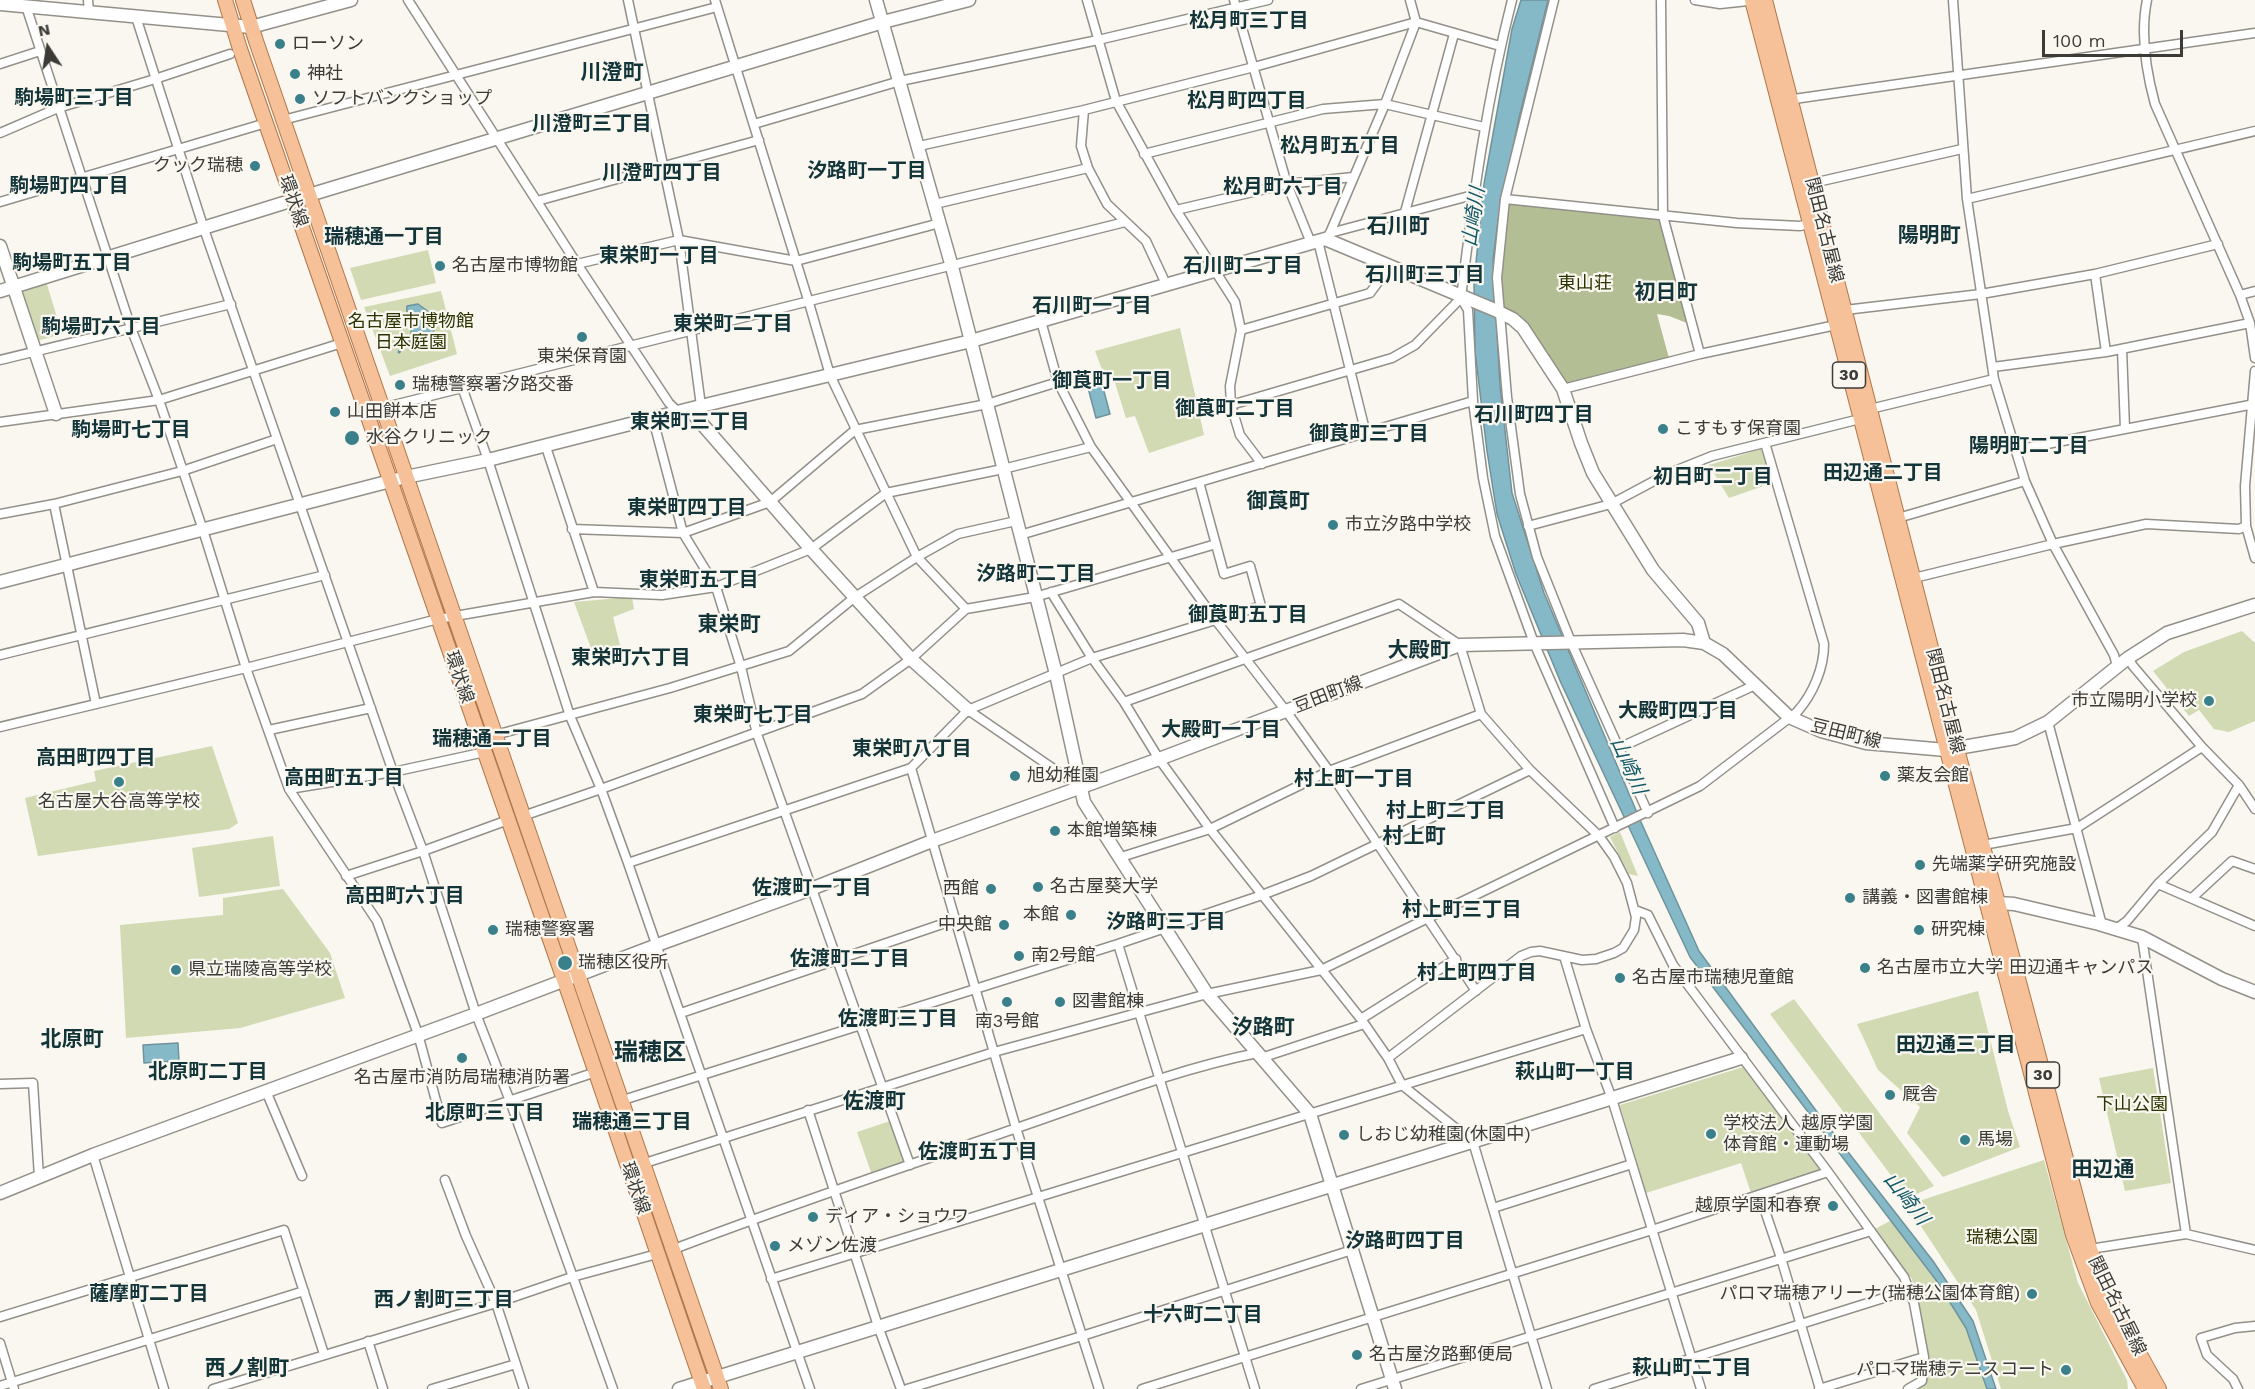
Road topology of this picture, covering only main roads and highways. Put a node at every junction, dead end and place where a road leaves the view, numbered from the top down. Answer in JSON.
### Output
{"nodes":[{"id":1,"x":225,"y":0,"type":"edge"},
{"id":2,"x":243,"y":0,"type":"edge"},
{"id":3,"x":1756,"y":0,"type":"edge"},
{"id":4,"x":1784,"y":100,"type":"junction"},
{"id":5,"x":1816,"y":222,"type":"junction"},
{"id":6,"x":1865,"y":414,"type":"junction"},
{"id":7,"x":1952,"y":749,"type":"junction"},
{"id":8,"x":1993,"y":904,"type":"junction"},
{"id":9,"x":719,"y":1382,"type":"edge"},
{"id":10,"x":703,"y":1385,"type":"edge"},
{"id":11,"x":2145,"y":1389,"type":"edge"},
{"id":12,"x":2159,"y":1389,"type":"edge"}],
"edges":[{"from":1,"to":10,"type":"main road","name":"環状線"},
{"from":2,"to":9,"type":"main road","name":"環状線"},
{"from":3,"to":4,"type":"main road","name":"関田名古屋線","number":"30"},
{"from":4,"to":5,"type":"main road","name":"関田名古屋線","number":"30"},
{"from":4,"to":5,"type":"main road","name":"関田名古屋線","number":"30"},
{"from":5,"to":6,"type":"main road","name":"関田名古屋線","number":"30"},
{"from":5,"to":6,"type":"main road","name":"関田名古屋線","number":"30"},
{"from":6,"to":7,"type":"main road","name":"関田名古屋線","number":"30"},
{"from":6,"to":7,"type":"main road","name":"関田名古屋線","number":"30"},
{"from":7,"to":8,"type":"main road","name":"関田名古屋線","number":"30"},
{"from":7,"to":8,"type":"main road","name":"関田名古屋線","number":"30"},
{"from":8,"to":11,"type":"main road","name":"関田名古屋線","number":"30"},
{"from":8,"to":12,"type":"main road","name":"関田名古屋線","number":"30"}]}
